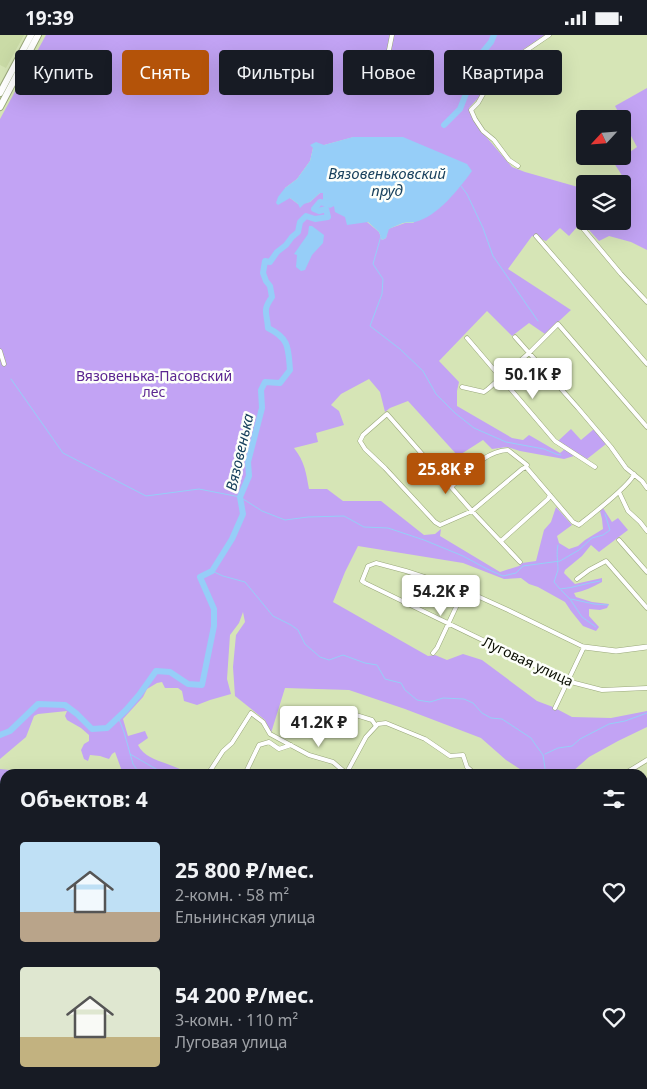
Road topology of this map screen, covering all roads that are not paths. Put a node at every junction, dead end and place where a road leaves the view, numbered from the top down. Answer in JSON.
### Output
{"nodes":[{"id":1,"x":31,"y":35,"type":"edge"},
{"id":2,"x":38,"y":35,"type":"edge"},
{"id":3,"x":392,"y":35,"type":"edge"},
{"id":4,"x":549,"y":35,"type":"edge"},
{"id":5,"x":389,"y":50,"type":"edge"},
{"id":6,"x":0,"y":93,"type":"edge"},
{"id":7,"x":0,"y":107,"type":"edge"},
{"id":8,"x":518,"y":166,"type":"dead end"},
{"id":9,"x":584,"y":230,"type":"edge"},
{"id":10,"x":536,"y":236,"type":"dead end"},
{"id":11,"x":647,"y":302,"type":"edge"},
{"id":12,"x":515,"y":337,"type":"dead end"},
{"id":13,"x":466,"y":338,"type":"dead end"},
{"id":14,"x":0,"y":351,"type":"edge"},
{"id":15,"x":529,"y":353,"type":"junction"},
{"id":16,"x":4,"y":364,"type":"dead end"},
{"id":17,"x":647,"y":364,"type":"edge"},
{"id":18,"x":501,"y":378,"type":"junction"},
{"id":19,"x":462,"y":387,"type":"dead end"},
{"id":20,"x":647,"y":427,"type":"edge"},
{"id":21,"x":526,"y":467,"type":"junction"},
{"id":22,"x":595,"y":467,"type":"dead end"},
{"id":23,"x":634,"y":474,"type":"junction"},
{"id":24,"x":452,"y":487,"type":"junction"},
{"id":25,"x":647,"y":488,"type":"edge"},
{"id":26,"x":619,"y":492,"type":"junction"},
{"id":27,"x":550,"y":495,"type":"junction"},
{"id":28,"x":472,"y":511,"type":"junction"},
{"id":29,"x":647,"y":531,"type":"edge"},
{"id":30,"x":618,"y":540,"type":"dead end"},
{"id":31,"x":501,"y":541,"type":"junction"},
{"id":32,"x":520,"y":562,"type":"dead end"},
{"id":33,"x":647,"y":572,"type":"edge"},
{"id":34,"x":577,"y":579,"type":"dead end"},
{"id":35,"x":464,"y":590,"type":"junction"},
{"id":36,"x":647,"y":608,"type":"edge"},
{"id":37,"x":448,"y":623,"type":"junction"},
{"id":38,"x":584,"y":647,"type":"junction"},
{"id":39,"x":647,"y":647,"type":"edge"},
{"id":40,"x":432,"y":653,"type":"dead end"},
{"id":41,"x":567,"y":681,"type":"junction"},
{"id":42,"x":647,"y":688,"type":"edge"},
{"id":43,"x":555,"y":708,"type":"dead end"},
{"id":44,"x":356,"y":715,"type":"dead end"},
{"id":45,"x":376,"y":726,"type":"junction"},
{"id":46,"x":291,"y":745,"type":"junction"},
{"id":47,"x":647,"y":760,"type":"edge"},
{"id":48,"x":211,"y":769,"type":"edge"},
{"id":49,"x":247,"y":769,"type":"edge"},
{"id":50,"x":341,"y":769,"type":"edge"},
{"id":51,"x":350,"y":769,"type":"edge"},
{"id":52,"x":469,"y":769,"type":"edge"},
{"id":53,"x":632,"y":769,"type":"edge"}],
"edges":[{"from":1,"to":6,"type":"main road"},
{"from":2,"to":7,"type":"main road"},
{"from":3,"to":5,"type":"street"},
{"from":4,"to":8,"type":"street"},
{"from":9,"to":11,"type":"street"},
{"from":10,"to":17,"type":"street"},
{"from":12,"to":15,"type":"street"},
{"from":13,"to":18,"type":"street"},
{"from":14,"to":16,"type":"street"},
{"from":15,"to":18,"type":"street"},
{"from":15,"to":20,"type":"street"},
{"from":15,"to":23,"type":"street"},
{"from":18,"to":19,"type":"street"},
{"from":18,"to":22,"type":"street"},
{"from":21,"to":24,"type":"street"},
{"from":21,"to":27,"type":"street"},
{"from":21,"to":28,"type":"street"},
{"from":23,"to":25,"type":"street"},
{"from":23,"to":26,"type":"street"},
{"from":24,"to":28,"type":"street"},
{"from":24,"to":28,"type":"street"},
{"from":26,"to":27,"type":"street"},
{"from":26,"to":29,"type":"street"},
{"from":27,"to":31,"type":"street"},
{"from":28,"to":31,"type":"street"},
{"from":30,"to":33,"type":"street"},
{"from":31,"to":32,"type":"street"},
{"from":34,"to":36,"type":"street"},
{"from":35,"to":37,"type":"street"},
{"from":35,"to":37,"type":"street","name":"Луговая улица"},
{"from":35,"to":38,"type":"street"},
{"from":37,"to":40,"type":"street"},
{"from":37,"to":41,"type":"street","name":"Луговая улица"},
{"from":38,"to":39,"type":"street"},
{"from":38,"to":41,"type":"street"},
{"from":41,"to":42,"type":"street","name":"Луговая улица"},
{"from":41,"to":43,"type":"street"},
{"from":44,"to":45,"type":"street"},
{"from":45,"to":51,"type":"street"},
{"from":45,"to":52,"type":"street"},
{"from":46,"to":48,"type":"street"},
{"from":46,"to":49,"type":"street"},
{"from":46,"to":50,"type":"street"},
{"from":47,"to":53,"type":"street"}]}
